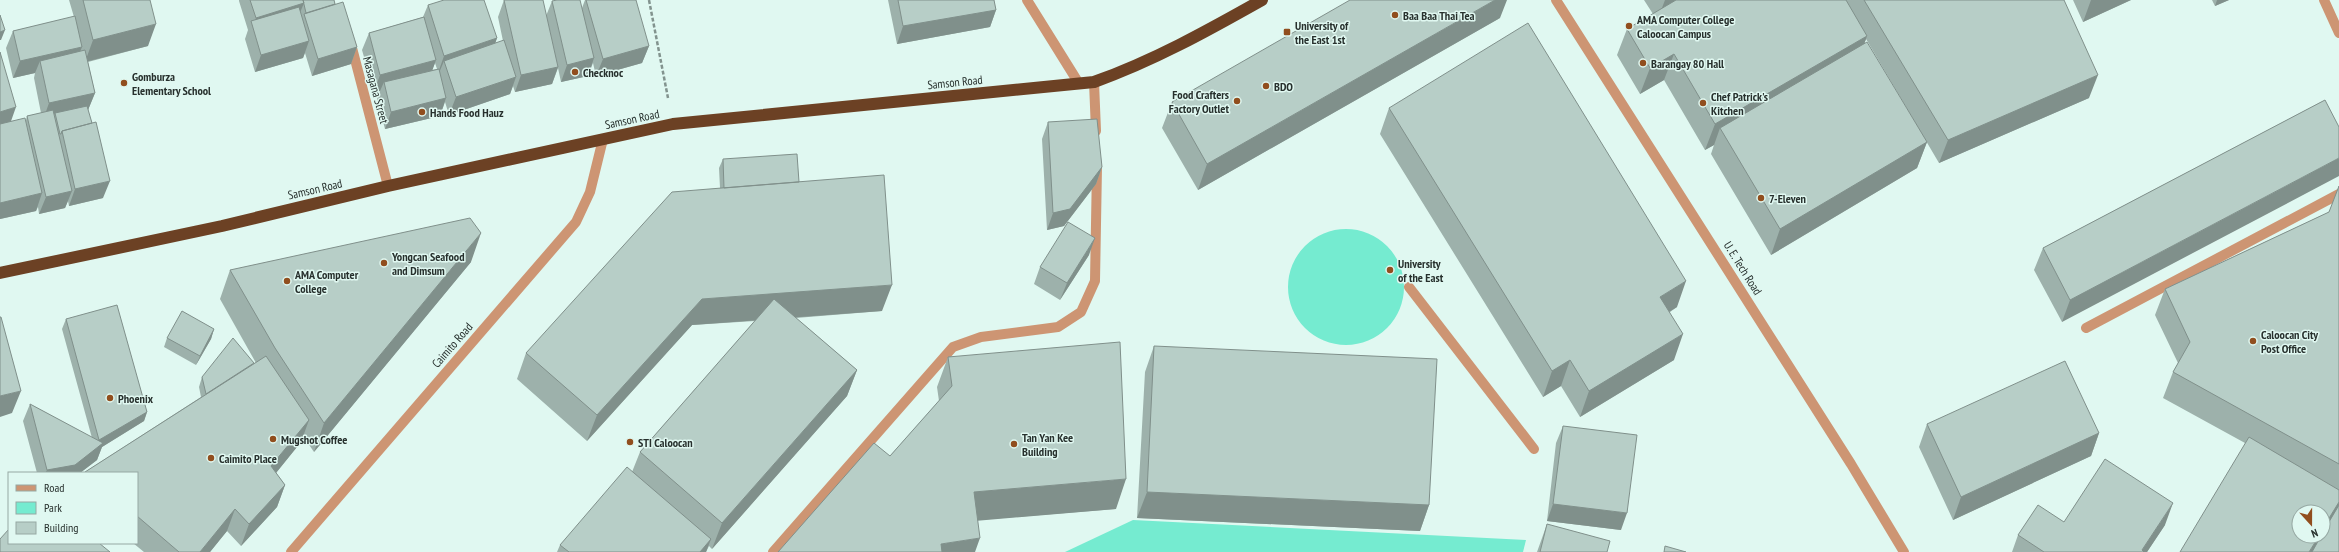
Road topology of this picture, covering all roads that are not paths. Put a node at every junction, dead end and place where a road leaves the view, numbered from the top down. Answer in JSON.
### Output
{"nodes":[{"id":1,"x":1027,"y":0,"type":"edge"},
{"id":2,"x":1262,"y":0,"type":"edge"},
{"id":3,"x":1556,"y":0,"type":"edge"},
{"id":4,"x":2324,"y":0,"type":"edge"},
{"id":5,"x":2339,"y":33,"type":"edge"},
{"id":6,"x":349,"y":37,"type":"edge"},
{"id":7,"x":1078,"y":82,"type":"junction"},
{"id":8,"x":1094,"y":82,"type":"junction"},
{"id":9,"x":603,"y":139,"type":"junction"},
{"id":10,"x":1096,"y":143,"type":"edge"},
{"id":11,"x":1096,"y":158,"type":"edge"},
{"id":12,"x":388,"y":186,"type":"junction"},
{"id":13,"x":2339,"y":194,"type":"edge"},
{"id":14,"x":0,"y":273,"type":"edge"},
{"id":15,"x":1409,"y":287,"type":"dead end"},
{"id":16,"x":2086,"y":328,"type":"dead end"},
{"id":17,"x":1534,"y":449,"type":"dead end"},
{"id":18,"x":291,"y":552,"type":"edge"},
{"id":19,"x":773,"y":552,"type":"edge"},
{"id":20,"x":1904,"y":552,"type":"edge"}],
"edges":[{"from":1,"to":7,"type":"street"},
{"from":2,"to":8,"type":"highway","name":"Samson Road"},
{"from":3,"to":20,"type":"street","name":"U. E. Tech Road"},
{"from":4,"to":5,"type":"street"},
{"from":6,"to":12,"type":"street","name":"Masagana Street"},
{"from":7,"to":8,"type":"highway","name":"Samson Road"},
{"from":7,"to":9,"type":"highway","name":"Samson Road"},
{"from":8,"to":10,"type":"street"},
{"from":9,"to":12,"type":"highway","name":"Samson Road"},
{"from":9,"to":18,"type":"street","name":"Caimito Road"},
{"from":11,"to":19,"type":"street"},
{"from":12,"to":14,"type":"highway","name":"Samson Road"},
{"from":13,"to":16,"type":"street"},
{"from":15,"to":17,"type":"street"}]}
